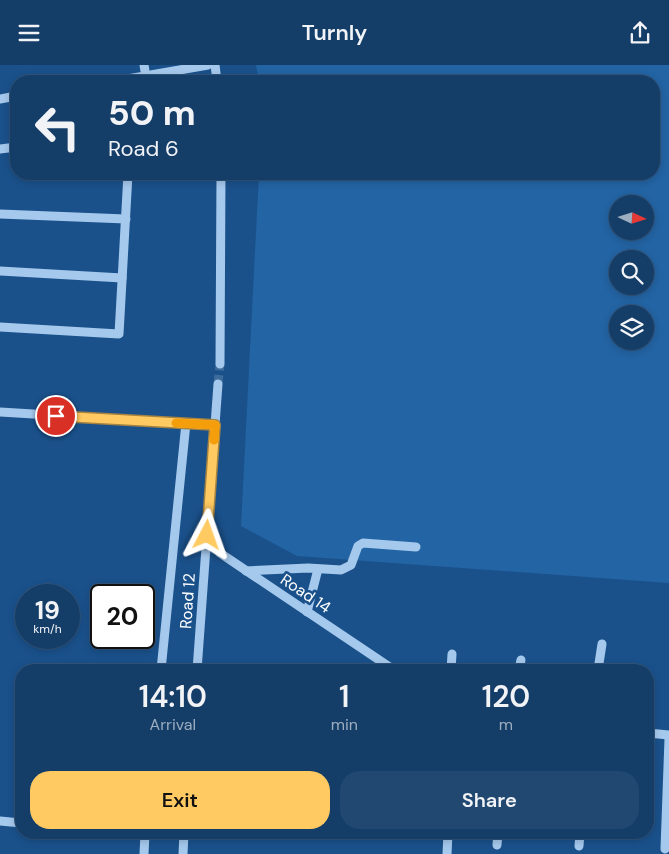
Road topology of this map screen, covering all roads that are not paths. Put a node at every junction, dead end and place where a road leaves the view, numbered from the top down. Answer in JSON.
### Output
{"nodes":[{"id":1,"x":208,"y":65,"type":"edge"},
{"id":2,"x":156,"y":75,"type":"edge"},
{"id":3,"x":128,"y":180,"type":"edge"},
{"id":4,"x":221,"y":180,"type":"edge"},
{"id":5,"x":0,"y":214,"type":"edge"},
{"id":6,"x":126,"y":219,"type":"junction"},
{"id":7,"x":0,"y":271,"type":"edge"},
{"id":8,"x":122,"y":278,"type":"junction"},
{"id":9,"x":0,"y":327,"type":"edge"},
{"id":10,"x":220,"y":364,"type":"tunnel mouth"},
{"id":11,"x":218,"y":384,"type":"tunnel mouth"},
{"id":12,"x":0,"y":412,"type":"edge"},
{"id":13,"x":186,"y":423,"type":"junction"},
{"id":14,"x":215,"y":425,"type":"junction"},
{"id":15,"x":207,"y":535,"type":"junction"},
{"id":16,"x":416,"y":547,"type":"dead end"},
{"id":17,"x":318,"y":569,"type":"junction"},
{"id":18,"x":246,"y":571,"type":"junction"},
{"id":19,"x":307,"y":612,"type":"junction"},
{"id":20,"x":602,"y":644,"type":"dead end"},
{"id":21,"x":452,"y":654,"type":"dead end"},
{"id":22,"x":521,"y":660,"type":"dead end"},
{"id":23,"x":162,"y":664,"type":"edge"},
{"id":24,"x":197,"y":664,"type":"edge"},
{"id":25,"x":385,"y":664,"type":"edge"},
{"id":26,"x":451,"y":664,"type":"edge"},
{"id":27,"x":520,"y":664,"type":"edge"},
{"id":28,"x":599,"y":664,"type":"edge"},
{"id":29,"x":654,"y":734,"type":"edge"},
{"id":30,"x":669,"y":737,"type":"edge"},
{"id":31,"x":0,"y":821,"type":"edge"},
{"id":32,"x":15,"y":822,"type":"edge"},
{"id":33,"x":145,"y":839,"type":"edge"},
{"id":34,"x":184,"y":839,"type":"edge"},
{"id":35,"x":447,"y":839,"type":"edge"},
{"id":36,"x":498,"y":839,"type":"edge"},
{"id":37,"x":580,"y":839,"type":"edge"},
{"id":38,"x":497,"y":845,"type":"dead end"},
{"id":39,"x":579,"y":846,"type":"dead end"},
{"id":40,"x":665,"y":849,"type":"dead end"},
{"id":41,"x":144,"y":854,"type":"edge"},
{"id":42,"x":183,"y":854,"type":"edge"},
{"id":43,"x":446,"y":854,"type":"edge"}],
"edges":[{"from":1,"to":2,"type":"street"},
{"from":3,"to":6,"type":"street"},
{"from":4,"to":10,"type":"street"},
{"from":5,"to":6,"type":"street"},
{"from":6,"to":8,"type":"street"},
{"from":7,"to":8,"type":"street"},
{"from":8,"to":9,"type":"street"},
{"from":11,"to":14,"type":"street","name":"Road 12"},
{"from":12,"to":13,"type":"street"},
{"from":13,"to":14,"type":"street"},
{"from":13,"to":23,"type":"street"},
{"from":14,"to":15,"type":"street","name":"Road 12"},
{"from":15,"to":18,"type":"street","name":"Road 14"},
{"from":15,"to":24,"type":"street","name":"Road 12"},
{"from":16,"to":17,"type":"street"},
{"from":17,"to":18,"type":"street"},
{"from":17,"to":19,"type":"street"},
{"from":18,"to":19,"type":"street","name":"Road 14"},
{"from":19,"to":25,"type":"street","name":"Road 14"},
{"from":20,"to":28,"type":"street"},
{"from":21,"to":26,"type":"street"},
{"from":22,"to":27,"type":"street"},
{"from":29,"to":30,"type":"street"},
{"from":30,"to":40,"type":"street"},
{"from":31,"to":32,"type":"street"},
{"from":33,"to":41,"type":"street"},
{"from":34,"to":42,"type":"street"},
{"from":35,"to":43,"type":"street"},
{"from":36,"to":38,"type":"street"},
{"from":37,"to":39,"type":"street"}]}
